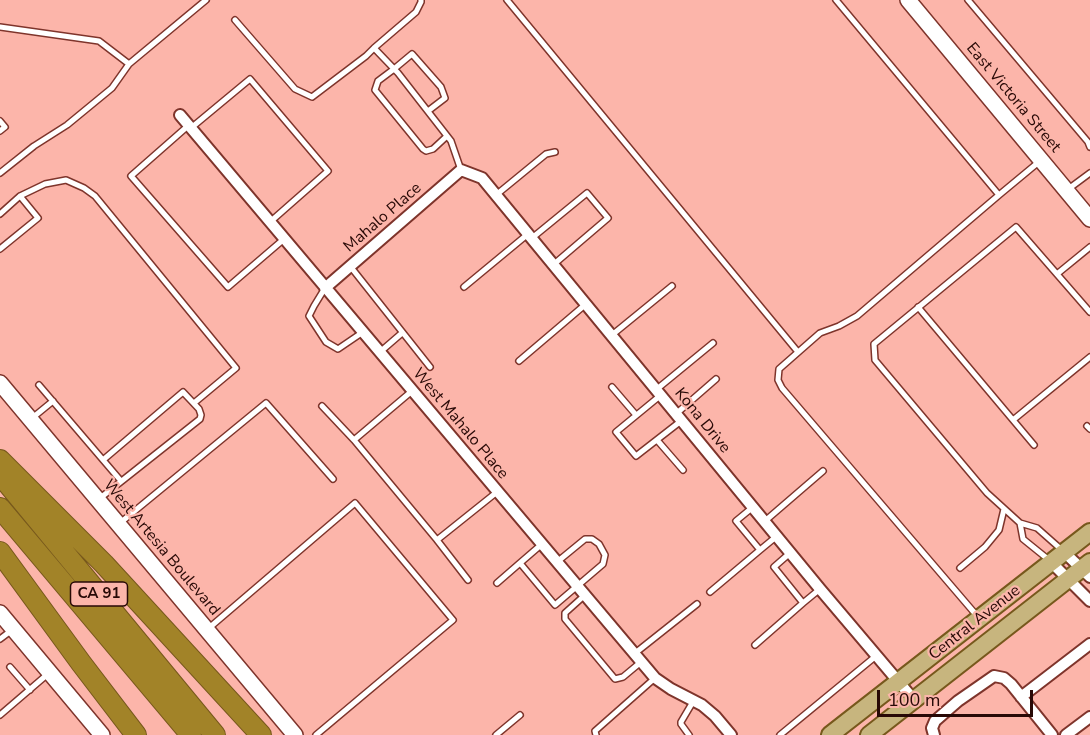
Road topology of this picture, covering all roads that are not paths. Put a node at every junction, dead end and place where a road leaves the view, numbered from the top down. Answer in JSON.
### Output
{"nodes":[{"id":1,"x":206,"y":0,"type":"edge"},
{"id":2,"x":421,"y":0,"type":"edge"},
{"id":3,"x":507,"y":0,"type":"edge"},
{"id":4,"x":836,"y":0,"type":"edge"},
{"id":5,"x":908,"y":0,"type":"edge"},
{"id":6,"x":968,"y":0,"type":"edge"},
{"id":7,"x":235,"y":20,"type":"dead end"},
{"id":8,"x":0,"y":27,"type":"edge"},
{"id":9,"x":374,"y":48,"type":"junction"},
{"id":10,"x":129,"y":64,"type":"junction"},
{"id":11,"x":394,"y":69,"type":"junction"},
{"id":12,"x":428,"y":111,"type":"junction"},
{"id":13,"x":180,"y":115,"type":"dead end"},
{"id":14,"x":0,"y":121,"type":"edge"},
{"id":15,"x":190,"y":127,"type":"junction"},
{"id":16,"x":0,"y":131,"type":"edge"},
{"id":17,"x":447,"y":136,"type":"junction"},
{"id":18,"x":1090,"y":147,"type":"edge"},
{"id":19,"x":555,"y":152,"type":"dead end"},
{"id":20,"x":1042,"y":161,"type":"junction"},
{"id":21,"x":461,"y":170,"type":"junction"},
{"id":22,"x":0,"y":173,"type":"edge"},
{"id":23,"x":1090,"y":173,"type":"edge"},
{"id":24,"x":1066,"y":190,"type":"junction"},
{"id":25,"x":496,"y":195,"type":"junction"},
{"id":26,"x":999,"y":195,"type":"junction"},
{"id":27,"x":20,"y":196,"type":"junction"},
{"id":28,"x":0,"y":214,"type":"edge"},
{"id":29,"x":1090,"y":219,"type":"edge"},
{"id":30,"x":270,"y":222,"type":"junction"},
{"id":31,"x":530,"y":236,"type":"junction"},
{"id":32,"x":284,"y":239,"type":"junction"},
{"id":33,"x":1090,"y":247,"type":"edge"},
{"id":34,"x":0,"y":249,"type":"edge"},
{"id":35,"x":554,"y":265,"type":"junction"},
{"id":36,"x":350,"y":266,"type":"junction"},
{"id":37,"x":1057,"y":274,"type":"junction"},
{"id":38,"x":672,"y":286,"type":"dead end"},
{"id":39,"x":464,"y":287,"type":"dead end"},
{"id":40,"x":325,"y":288,"type":"junction"},
{"id":41,"x":586,"y":304,"type":"junction"},
{"id":42,"x":918,"y":308,"type":"junction"},
{"id":43,"x":1090,"y":312,"type":"edge"},
{"id":44,"x":363,"y":332,"type":"junction"},
{"id":45,"x":402,"y":333,"type":"junction"},
{"id":46,"x":612,"y":335,"type":"junction"},
{"id":47,"x":714,"y":343,"type":"dead end"},
{"id":48,"x":380,"y":352,"type":"junction"},
{"id":49,"x":798,"y":352,"type":"junction"},
{"id":50,"x":1090,"y":357,"type":"edge"},
{"id":51,"x":519,"y":361,"type":"dead end"},
{"id":52,"x":430,"y":367,"type":"dead end"},
{"id":53,"x":716,"y":379,"type":"dead end"},
{"id":54,"x":0,"y":383,"type":"edge"},
{"id":55,"x":39,"y":385,"type":"dead end"},
{"id":56,"x":612,"y":387,"type":"dead end"},
{"id":57,"x":412,"y":391,"type":"junction"},
{"id":58,"x":659,"y":392,"type":"junction"},
{"id":59,"x":53,"y":401,"type":"junction"},
{"id":60,"x":194,"y":403,"type":"junction"},
{"id":61,"x":322,"y":406,"type":"dead end"},
{"id":62,"x":636,"y":415,"type":"junction"},
{"id":63,"x":679,"y":417,"type":"junction"},
{"id":64,"x":31,"y":420,"type":"junction"},
{"id":65,"x":1014,"y":420,"type":"junction"},
{"id":66,"x":354,"y":440,"type":"junction"},
{"id":67,"x":657,"y":440,"type":"junction"},
{"id":68,"x":1034,"y":445,"type":"dead end"},
{"id":69,"x":0,"y":460,"type":"edge"},
{"id":70,"x":103,"y":460,"type":"junction"},
{"id":71,"x":682,"y":470,"type":"dead end"},
{"id":72,"x":823,"y":471,"type":"dead end"},
{"id":73,"x":0,"y":475,"type":"edge"},
{"id":74,"x":333,"y":479,"type":"dead end"},
{"id":75,"x":121,"y":481,"type":"junction"},
{"id":76,"x":497,"y":492,"type":"junction"},
{"id":77,"x":0,"y":493,"type":"edge"},
{"id":78,"x":98,"y":500,"type":"junction"},
{"id":79,"x":753,"y":507,"type":"junction"},
{"id":80,"x":0,"y":508,"type":"edge"},
{"id":81,"x":1004,"y":509,"type":"junction"},
{"id":82,"x":765,"y":521,"type":"junction"},
{"id":83,"x":0,"y":523,"type":"edge"},
{"id":84,"x":1020,"y":523,"type":"junction"},
{"id":85,"x":118,"y":524,"type":"junction"},
{"id":86,"x":1090,"y":532,"type":"edge"},
{"id":87,"x":777,"y":536,"type":"junction"},
{"id":88,"x":437,"y":540,"type":"junction"},
{"id":89,"x":542,"y":544,"type":"junction"},
{"id":90,"x":760,"y":550,"type":"junction"},
{"id":91,"x":0,"y":552,"type":"edge"},
{"id":92,"x":790,"y":553,"type":"junction"},
{"id":93,"x":1058,"y":557,"type":"junction"},
{"id":94,"x":557,"y":562,"type":"junction"},
{"id":95,"x":519,"y":563,"type":"junction"},
{"id":96,"x":960,"y":568,"type":"dead end"},
{"id":97,"x":1082,"y":571,"type":"edge"},
{"id":98,"x":468,"y":580,"type":"dead end"},
{"id":99,"x":497,"y":582,"type":"dead end"},
{"id":100,"x":577,"y":586,"type":"junction"},
{"id":101,"x":820,"y":589,"type":"junction"},
{"id":102,"x":710,"y":592,"type":"dead end"},
{"id":103,"x":585,"y":596,"type":"junction"},
{"id":104,"x":1090,"y":601,"type":"edge"},
{"id":105,"x":803,"y":603,"type":"junction"},
{"id":106,"x":697,"y":604,"type":"dead end"},
{"id":107,"x":0,"y":613,"type":"edge"},
{"id":108,"x":980,"y":619,"type":"junction"},
{"id":109,"x":13,"y":628,"type":"junction"},
{"id":110,"x":207,"y":630,"type":"junction"},
{"id":111,"x":0,"y":639,"type":"edge"},
{"id":112,"x":1090,"y":644,"type":"edge"},
{"id":113,"x":754,"y":645,"type":"dead end"},
{"id":114,"x":877,"y":656,"type":"junction"},
{"id":115,"x":638,"y":658,"type":"junction"},
{"id":116,"x":10,"y":667,"type":"dead end"},
{"id":117,"x":50,"y":672,"type":"junction"},
{"id":118,"x":655,"y":678,"type":"junction"},
{"id":119,"x":899,"y":682,"type":"junction"},
{"id":120,"x":30,"y":690,"type":"junction"},
{"id":121,"x":1022,"y":697,"type":"junction"},
{"id":122,"x":694,"y":700,"type":"junction"},
{"id":123,"x":914,"y":700,"type":"junction"},
{"id":124,"x":197,"y":713,"type":"junction"},
{"id":125,"x":0,"y":715,"type":"edge"},
{"id":126,"x":520,"y":715,"type":"dead end"},
{"id":127,"x":1090,"y":717,"type":"edge"},
{"id":128,"x":102,"y":735,"type":"edge"},
{"id":129,"x":136,"y":735,"type":"edge"},
{"id":130,"x":178,"y":735,"type":"edge"},
{"id":131,"x":191,"y":735,"type":"edge"},
{"id":132,"x":215,"y":735,"type":"edge"},
{"id":133,"x":261,"y":735,"type":"edge"},
{"id":134,"x":295,"y":735,"type":"edge"},
{"id":135,"x":316,"y":735,"type":"edge"},
{"id":136,"x":496,"y":735,"type":"edge"},
{"id":137,"x":596,"y":735,"type":"edge"},
{"id":138,"x":689,"y":735,"type":"edge"},
{"id":139,"x":731,"y":735,"type":"edge"},
{"id":140,"x":780,"y":735,"type":"edge"},
{"id":141,"x":830,"y":735,"type":"edge"},
{"id":142,"x":869,"y":735,"type":"edge"},
{"id":143,"x":934,"y":735,"type":"edge"},
{"id":144,"x":1052,"y":735,"type":"edge"},
{"id":145,"x":1066,"y":735,"type":"edge"}],
"edges":[{"from":1,"to":10,"type":"lane"},
{"from":2,"to":9,"type":"lane"},
{"from":3,"to":49,"type":"lane"},
{"from":4,"to":26,"type":"lane"},
{"from":5,"to":20,"type":"main road","name":"East Victoria Street"},
{"from":6,"to":18,"type":"lane"},
{"from":7,"to":9,"type":"lane"},
{"from":8,"to":10,"type":"lane"},
{"from":9,"to":11,"type":"lane"},
{"from":10,"to":22,"type":"lane"},
{"from":11,"to":12,"type":"lane"},
{"from":11,"to":12,"type":"lane"},
{"from":11,"to":17,"type":"lane"},
{"from":12,"to":17,"type":"lane"},
{"from":13,"to":15,"type":"street","name":"West Mahalo Place"},
{"from":14,"to":16,"type":"lane"},
{"from":15,"to":30,"type":"street","name":"West Mahalo Place"},
{"from":15,"to":30,"type":"lane"},
{"from":15,"to":32,"type":"lane"},
{"from":17,"to":21,"type":"lane"},
{"from":19,"to":25,"type":"lane"},
{"from":20,"to":24,"type":"main road","name":"East Victoria Street"},
{"from":20,"to":26,"type":"lane"},
{"from":21,"to":25,"type":"street","name":"Kona Drive"},
{"from":21,"to":36,"type":"street","name":"Mahalo Place"},
{"from":23,"to":24,"type":"lane"},
{"from":24,"to":29,"type":"main road","name":"East Victoria Street"},
{"from":25,"to":31,"type":"street","name":"Kona Drive"},
{"from":26,"to":49,"type":"lane"},
{"from":27,"to":28,"type":"lane"},
{"from":27,"to":34,"type":"lane"},
{"from":27,"to":60,"type":"lane"},
{"from":30,"to":32,"type":"street","name":"West Mahalo Place"},
{"from":31,"to":35,"type":"street","name":"Kona Drive"},
{"from":31,"to":35,"type":"lane"},
{"from":31,"to":39,"type":"lane"},
{"from":32,"to":40,"type":"street","name":"West Mahalo Place"},
{"from":33,"to":37,"type":"lane"},
{"from":35,"to":41,"type":"street","name":"Kona Drive"},
{"from":36,"to":40,"type":"street","name":"Mahalo Place"},
{"from":36,"to":45,"type":"lane"},
{"from":37,"to":42,"type":"lane"},
{"from":37,"to":43,"type":"lane"},
{"from":38,"to":46,"type":"lane"},
{"from":40,"to":44,"type":"street","name":"West Mahalo Place"},
{"from":40,"to":44,"type":"lane"},
{"from":41,"to":46,"type":"street","name":"Kona Drive"},
{"from":41,"to":51,"type":"lane"},
{"from":42,"to":65,"type":"lane"},
{"from":42,"to":81,"type":"lane"},
{"from":44,"to":48,"type":"street","name":"West Mahalo Place"},
{"from":45,"to":48,"type":"lane"},
{"from":45,"to":52,"type":"lane"},
{"from":46,"to":58,"type":"street","name":"Kona Drive"},
{"from":47,"to":58,"type":"lane"},
{"from":48,"to":57,"type":"street","name":"West Mahalo Place"},
{"from":49,"to":108,"type":"lane"},
{"from":50,"to":65,"type":"lane"},
{"from":53,"to":63,"type":"lane"},
{"from":54,"to":64,"type":"main road","name":"West Artesia Boulevard"},
{"from":55,"to":59,"type":"lane"},
{"from":56,"to":62,"type":"lane"},
{"from":57,"to":66,"type":"lane"},
{"from":57,"to":76,"type":"street","name":"West Mahalo Place"},
{"from":58,"to":62,"type":"lane"},
{"from":58,"to":63,"type":"street","name":"Kona Drive"},
{"from":59,"to":64,"type":"lane"},
{"from":59,"to":70,"type":"lane"},
{"from":60,"to":70,"type":"lane"},
{"from":60,"to":75,"type":"lane"},
{"from":61,"to":66,"type":"lane"},
{"from":62,"to":67,"type":"lane"},
{"from":63,"to":67,"type":"lane"},
{"from":63,"to":79,"type":"street","name":"Kona Drive"},
{"from":64,"to":78,"type":"main road","name":"West Artesia Boulevard"},
{"from":65,"to":68,"type":"lane"},
{"from":66,"to":88,"type":"lane"},
{"from":67,"to":71,"type":"lane"},
{"from":69,"to":133,"type":"highway"},
{"from":70,"to":75,"type":"lane"},
{"from":72,"to":82,"type":"lane"},
{"from":73,"to":124,"type":"highway","number":"CA 91"},
{"from":74,"to":85,"type":"lane"},
{"from":75,"to":78,"type":"lane"},
{"from":76,"to":88,"type":"lane"},
{"from":76,"to":89,"type":"street","name":"West Mahalo Place"},
{"from":77,"to":124,"type":"highway"},
{"from":78,"to":85,"type":"main road","name":"West Artesia Boulevard"},
{"from":79,"to":82,"type":"street","name":"Kona Drive"},
{"from":79,"to":90,"type":"lane"},
{"from":80,"to":131,"type":"highway"},
{"from":81,"to":84,"type":"lane"},
{"from":81,"to":96,"type":"lane"},
{"from":82,"to":87,"type":"street","name":"Kona Drive"},
{"from":83,"to":130,"type":"highway","number":"CA 91"},
{"from":84,"to":93,"type":"lane"},
{"from":84,"to":93,"type":"lane"},
{"from":85,"to":110,"type":"main road","name":"West Artesia Boulevard"},
{"from":86,"to":93,"type":"main road","name":"Central Avenue"},
{"from":87,"to":90,"type":"lane"},
{"from":87,"to":92,"type":"street","name":"Kona Drive"},
{"from":88,"to":98,"type":"lane"},
{"from":89,"to":94,"type":"street","name":"West Mahalo Place"},
{"from":89,"to":95,"type":"lane"},
{"from":90,"to":102,"type":"lane"},
{"from":91,"to":129,"type":"highway"},
{"from":92,"to":101,"type":"street","name":"Kona Drive"},
{"from":92,"to":105,"type":"lane"},
{"from":93,"to":97,"type":"street"},
{"from":93,"to":97,"type":"street"},
{"from":93,"to":108,"type":"main road","name":"Central Avenue"},
{"from":94,"to":100,"type":"street","name":"West Mahalo Place"},
{"from":94,"to":100,"type":"lane"},
{"from":95,"to":99,"type":"lane"},
{"from":95,"to":100,"type":"lane"},
{"from":97,"to":104,"type":"street"},
{"from":97,"to":123,"type":"main road","name":"Central Avenue"},
{"from":100,"to":103,"type":"street","name":"West Mahalo Place"},
{"from":101,"to":105,"type":"lane"},
{"from":101,"to":114,"type":"street","name":"Kona Drive"},
{"from":103,"to":115,"type":"street","name":"West Mahalo Place"},
{"from":103,"to":115,"type":"lane"},
{"from":105,"to":113,"type":"lane"},
{"from":106,"to":115,"type":"lane"},
{"from":107,"to":109,"type":"main road"},
{"from":108,"to":119,"type":"main road","name":"Central Avenue"},
{"from":109,"to":111,"type":"lane"},
{"from":109,"to":117,"type":"main road"},
{"from":110,"to":134,"type":"main road","name":"West Artesia Boulevard"},
{"from":110,"to":135,"type":"lane"},
{"from":112,"to":121,"type":"street"},
{"from":114,"to":119,"type":"street","name":"Kona Drive"},
{"from":114,"to":140,"type":"lane"},
{"from":115,"to":118,"type":"street","name":"West Mahalo Place"},
{"from":116,"to":120,"type":"lane"},
{"from":117,"to":120,"type":"lane"},
{"from":117,"to":128,"type":"main road"},
{"from":118,"to":122,"type":"street","name":"West Mahalo Place"},
{"from":118,"to":137,"type":"lane"},
{"from":119,"to":123,"type":"street","name":"Kona Drive"},
{"from":119,"to":141,"type":"main road","name":"Central Avenue"},
{"from":120,"to":125,"type":"lane"},
{"from":121,"to":143,"type":"street"},
{"from":121,"to":144,"type":"street"},
{"from":122,"to":138,"type":"lane"},
{"from":122,"to":139,"type":"street","name":"West Mahalo Place"},
{"from":123,"to":142,"type":"main road","name":"Central Avenue"},
{"from":124,"to":132,"type":"highway","number":"CA 91"},
{"from":126,"to":136,"type":"lane"},
{"from":127,"to":145,"type":"street"}]}
